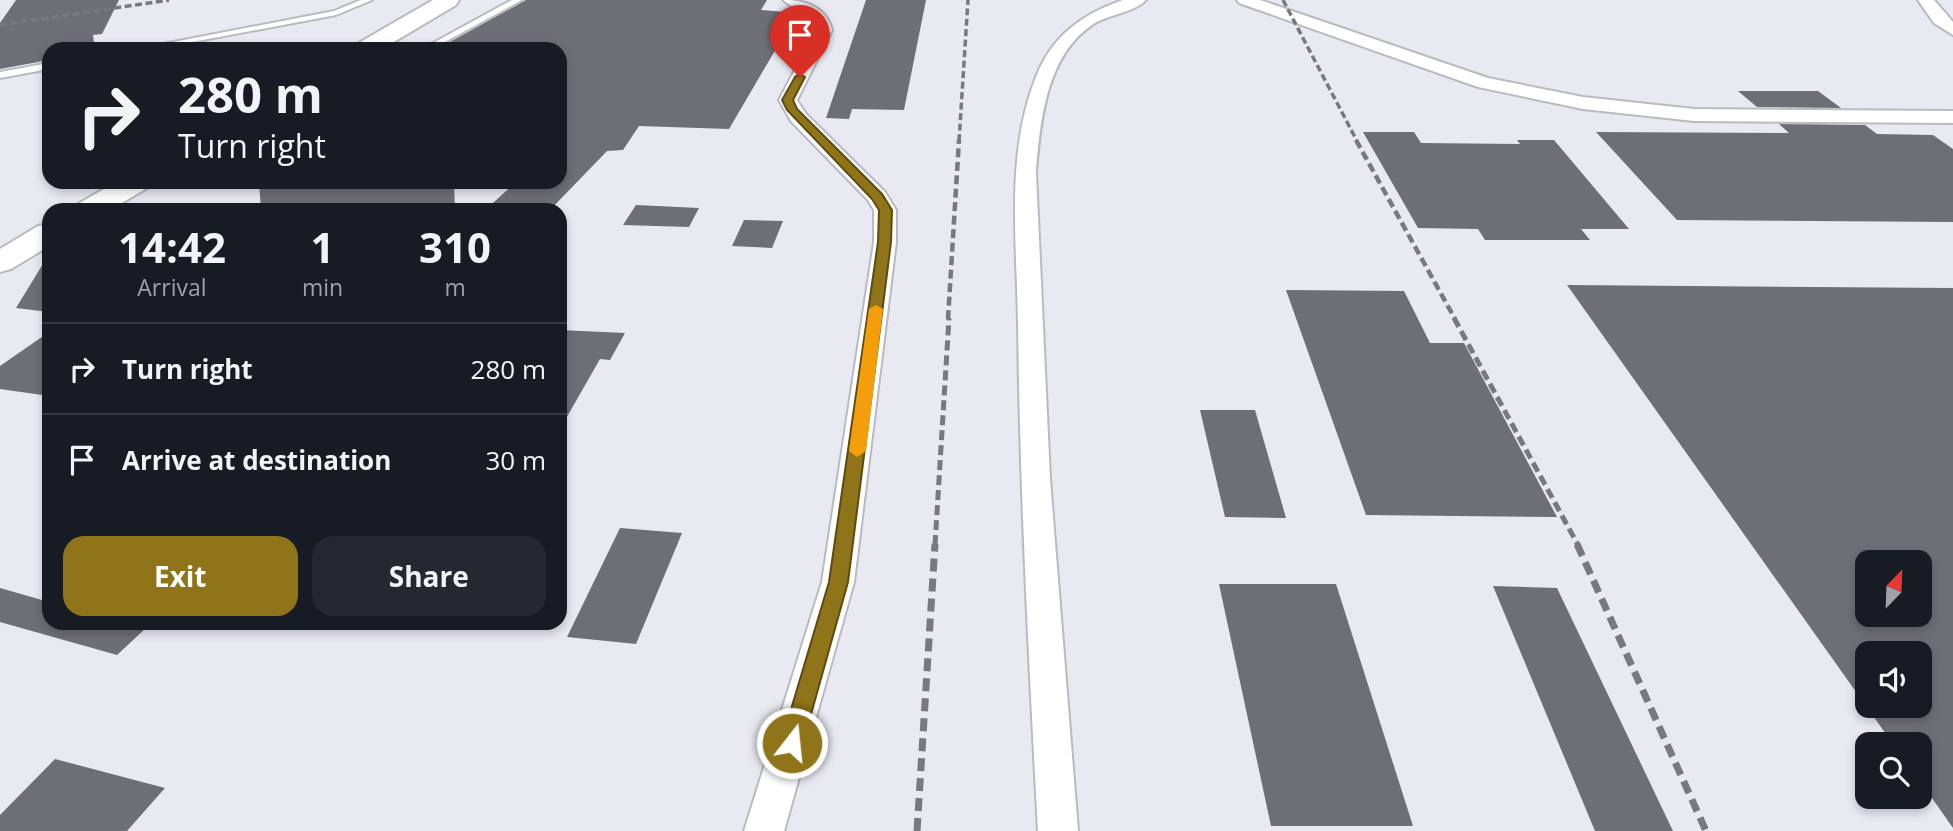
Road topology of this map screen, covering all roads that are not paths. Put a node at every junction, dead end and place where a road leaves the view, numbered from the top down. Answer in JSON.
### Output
{"nodes":[{"id":1,"x":368,"y":0,"type":"edge"},
{"id":2,"x":448,"y":0,"type":"edge"},
{"id":3,"x":518,"y":0,"type":"edge"},
{"id":4,"x":791,"y":0,"type":"edge"},
{"id":5,"x":1138,"y":0,"type":"edge"},
{"id":6,"x":1245,"y":0,"type":"edge"},
{"id":7,"x":1926,"y":0,"type":"edge"},
{"id":8,"x":1953,"y":30,"type":"edge"},
{"id":9,"x":179,"y":42,"type":"edge"},
{"id":10,"x":377,"y":42,"type":"edge"},
{"id":11,"x":439,"y":42,"type":"edge"},
{"id":12,"x":42,"y":67,"type":"edge"},
{"id":13,"x":0,"y":75,"type":"edge"},
{"id":14,"x":1953,"y":117,"type":"edge"},
{"id":15,"x":125,"y":189,"type":"edge"},
{"id":16,"x":101,"y":203,"type":"edge"},
{"id":17,"x":42,"y":237,"type":"edge"},
{"id":18,"x":0,"y":262,"type":"edge"},
{"id":19,"x":764,"y":831,"type":"edge"},
{"id":20,"x":1058,"y":831,"type":"edge"}],
"edges":[{"from":1,"to":9,"type":"lane"},
{"from":2,"to":10,"type":"street"},
{"from":3,"to":11,"type":"lane"},
{"from":4,"to":19,"type":"street"},
{"from":5,"to":20,"type":"street"},
{"from":6,"to":14,"type":"street"},
{"from":7,"to":8,"type":"street"},
{"from":12,"to":13,"type":"lane"},
{"from":15,"to":16,"type":"street"},
{"from":17,"to":18,"type":"street"}]}
